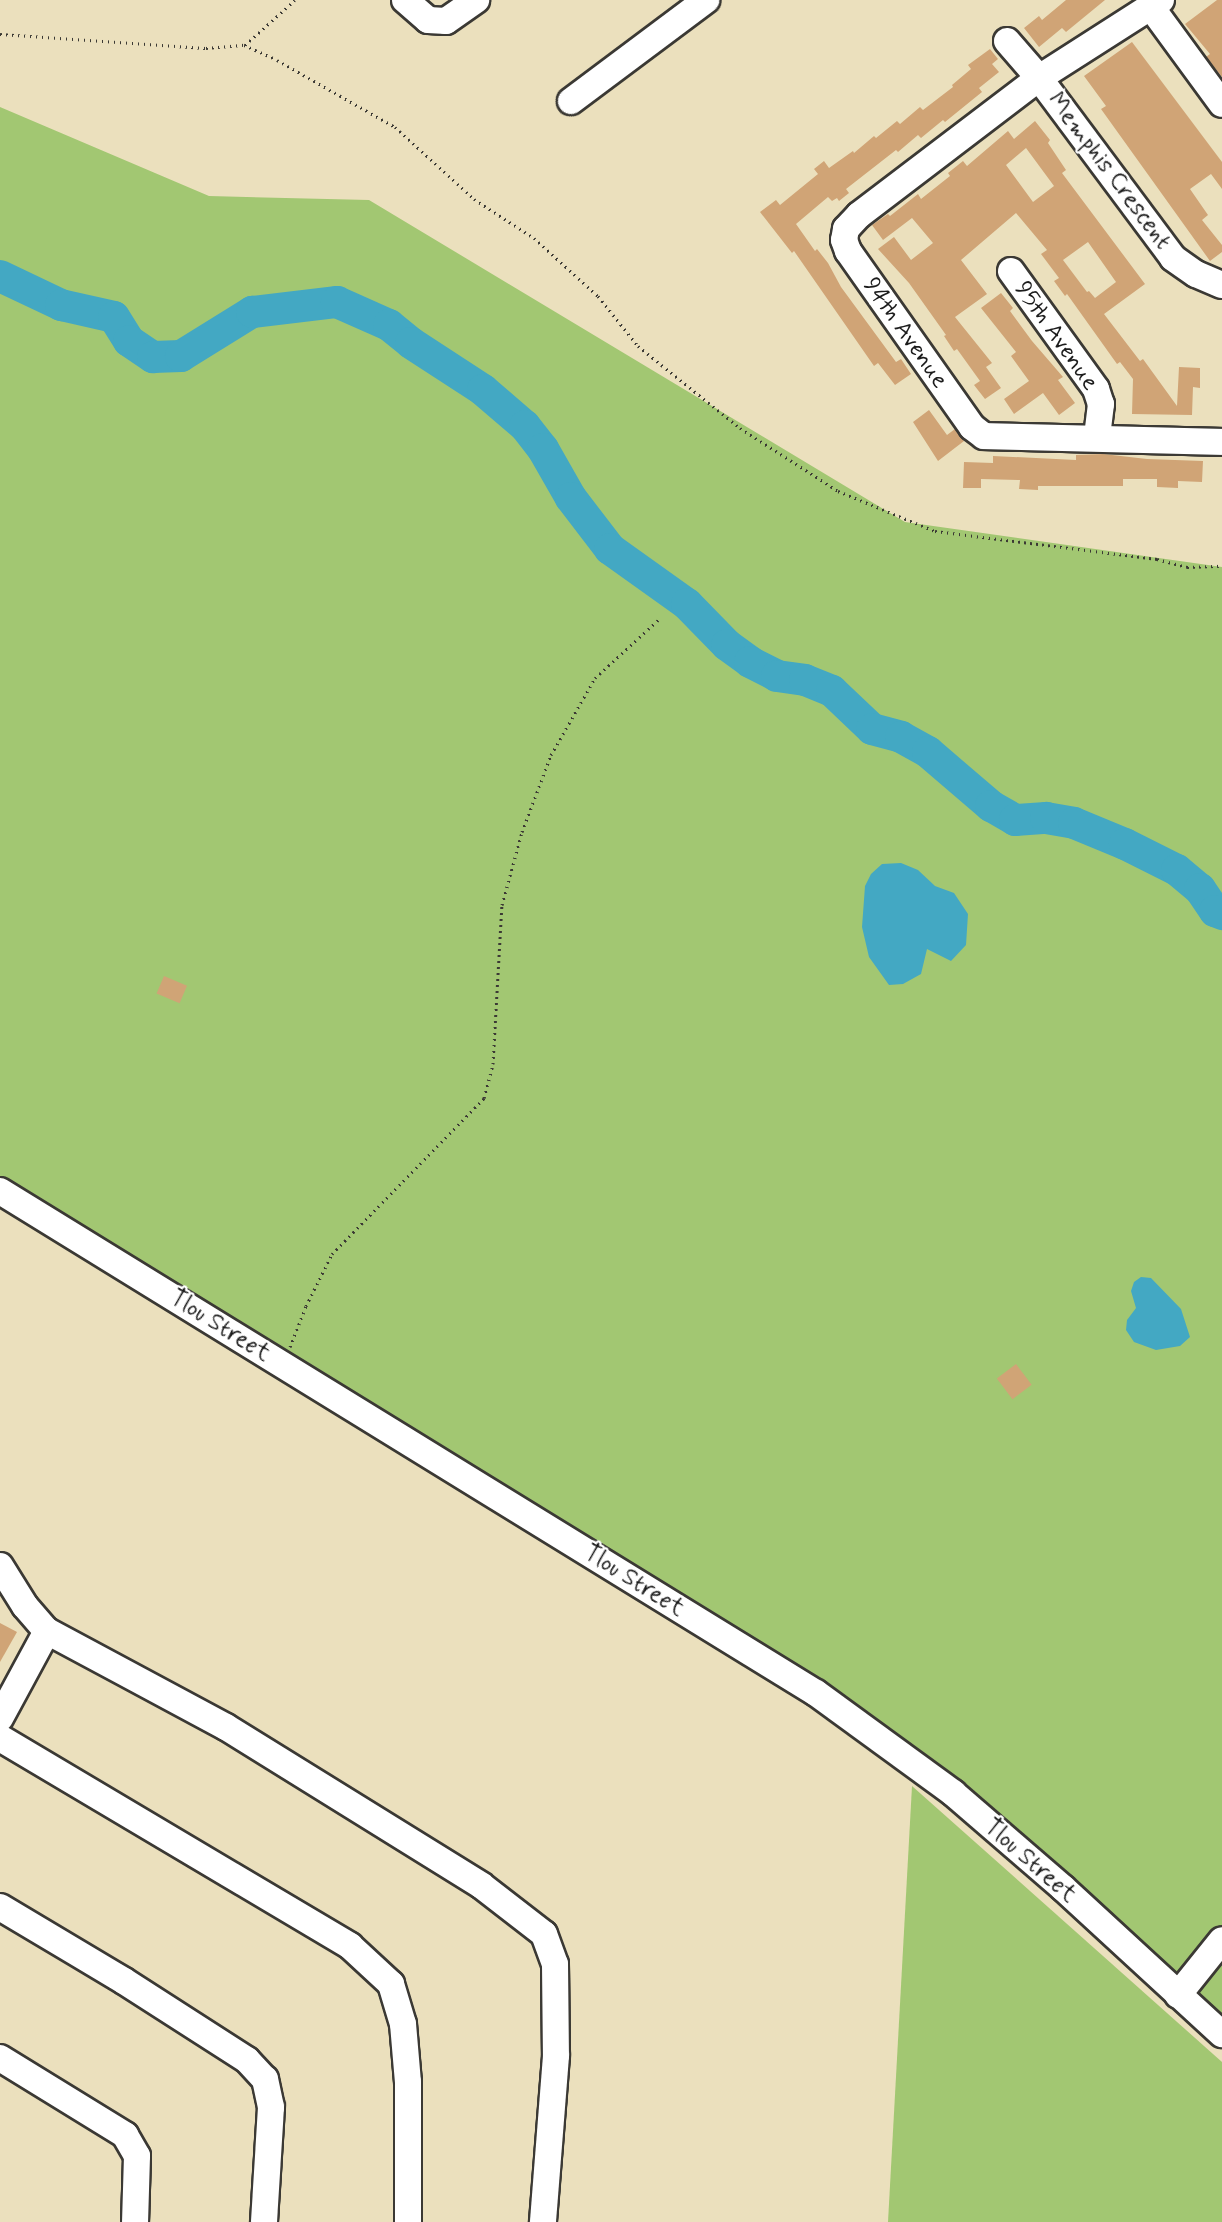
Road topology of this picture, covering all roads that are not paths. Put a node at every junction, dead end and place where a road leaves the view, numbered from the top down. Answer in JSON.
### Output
{"nodes":[{"id":1,"x":405,"y":0,"type":"edge"},
{"id":2,"x":476,"y":0,"type":"edge"},
{"id":3,"x":706,"y":0,"type":"edge"},
{"id":4,"x":1156,"y":3,"type":"edge"},
{"id":5,"x":1007,"y":41,"type":"dead end"},
{"id":6,"x":1039,"y":78,"type":"junction"},
{"id":7,"x":571,"y":101,"type":"dead end"},
{"id":8,"x":1222,"y":104,"type":"edge"},
{"id":9,"x":1011,"y":271,"type":"dead end"},
{"id":10,"x":1222,"y":285,"type":"edge"},
{"id":11,"x":1097,"y":437,"type":"junction"},
{"id":12,"x":1222,"y":442,"type":"edge"},
{"id":13,"x":0,"y":1191,"type":"edge"},
{"id":14,"x":0,"y":1566,"type":"edge"},
{"id":15,"x":0,"y":1593,"type":"edge"},
{"id":16,"x":25,"y":1606,"type":"junction"},
{"id":17,"x":47,"y":1631,"type":"junction"},
{"id":18,"x":0,"y":1718,"type":"edge"},
{"id":19,"x":0,"y":1738,"type":"edge"},
{"id":20,"x":0,"y":1907,"type":"edge"},
{"id":21,"x":1222,"y":1940,"type":"edge"},
{"id":22,"x":1178,"y":1995,"type":"junction"},
{"id":23,"x":1222,"y":2034,"type":"edge"},
{"id":24,"x":0,"y":2058,"type":"edge"},
{"id":25,"x":135,"y":2222,"type":"edge"},
{"id":26,"x":264,"y":2222,"type":"edge"},
{"id":27,"x":408,"y":2222,"type":"edge"},
{"id":28,"x":543,"y":2222,"type":"edge"}],
"edges":[{"from":1,"to":2,"type":"street"},
{"from":3,"to":7,"type":"street"},
{"from":4,"to":6,"type":"street"},
{"from":4,"to":8,"type":"street"},
{"from":5,"to":6,"type":"street","name":"Memphis Crescent"},
{"from":6,"to":10,"type":"street","name":"Memphis Crescent"},
{"from":6,"to":11,"type":"street","name":"94th Avenue"},
{"from":9,"to":11,"type":"street","name":"95th Avenue"},
{"from":11,"to":12,"type":"street","name":"94th Avenue"},
{"from":13,"to":22,"type":"street","name":"Tlou Street"},
{"from":14,"to":16,"type":"street"},
{"from":15,"to":16,"type":"street"},
{"from":16,"to":17,"type":"street"},
{"from":17,"to":18,"type":"street"},
{"from":17,"to":28,"type":"street"},
{"from":19,"to":27,"type":"street"},
{"from":20,"to":26,"type":"street"},
{"from":21,"to":22,"type":"street"},
{"from":22,"to":23,"type":"street","name":"Tlou Street"},
{"from":24,"to":25,"type":"street"}]}
